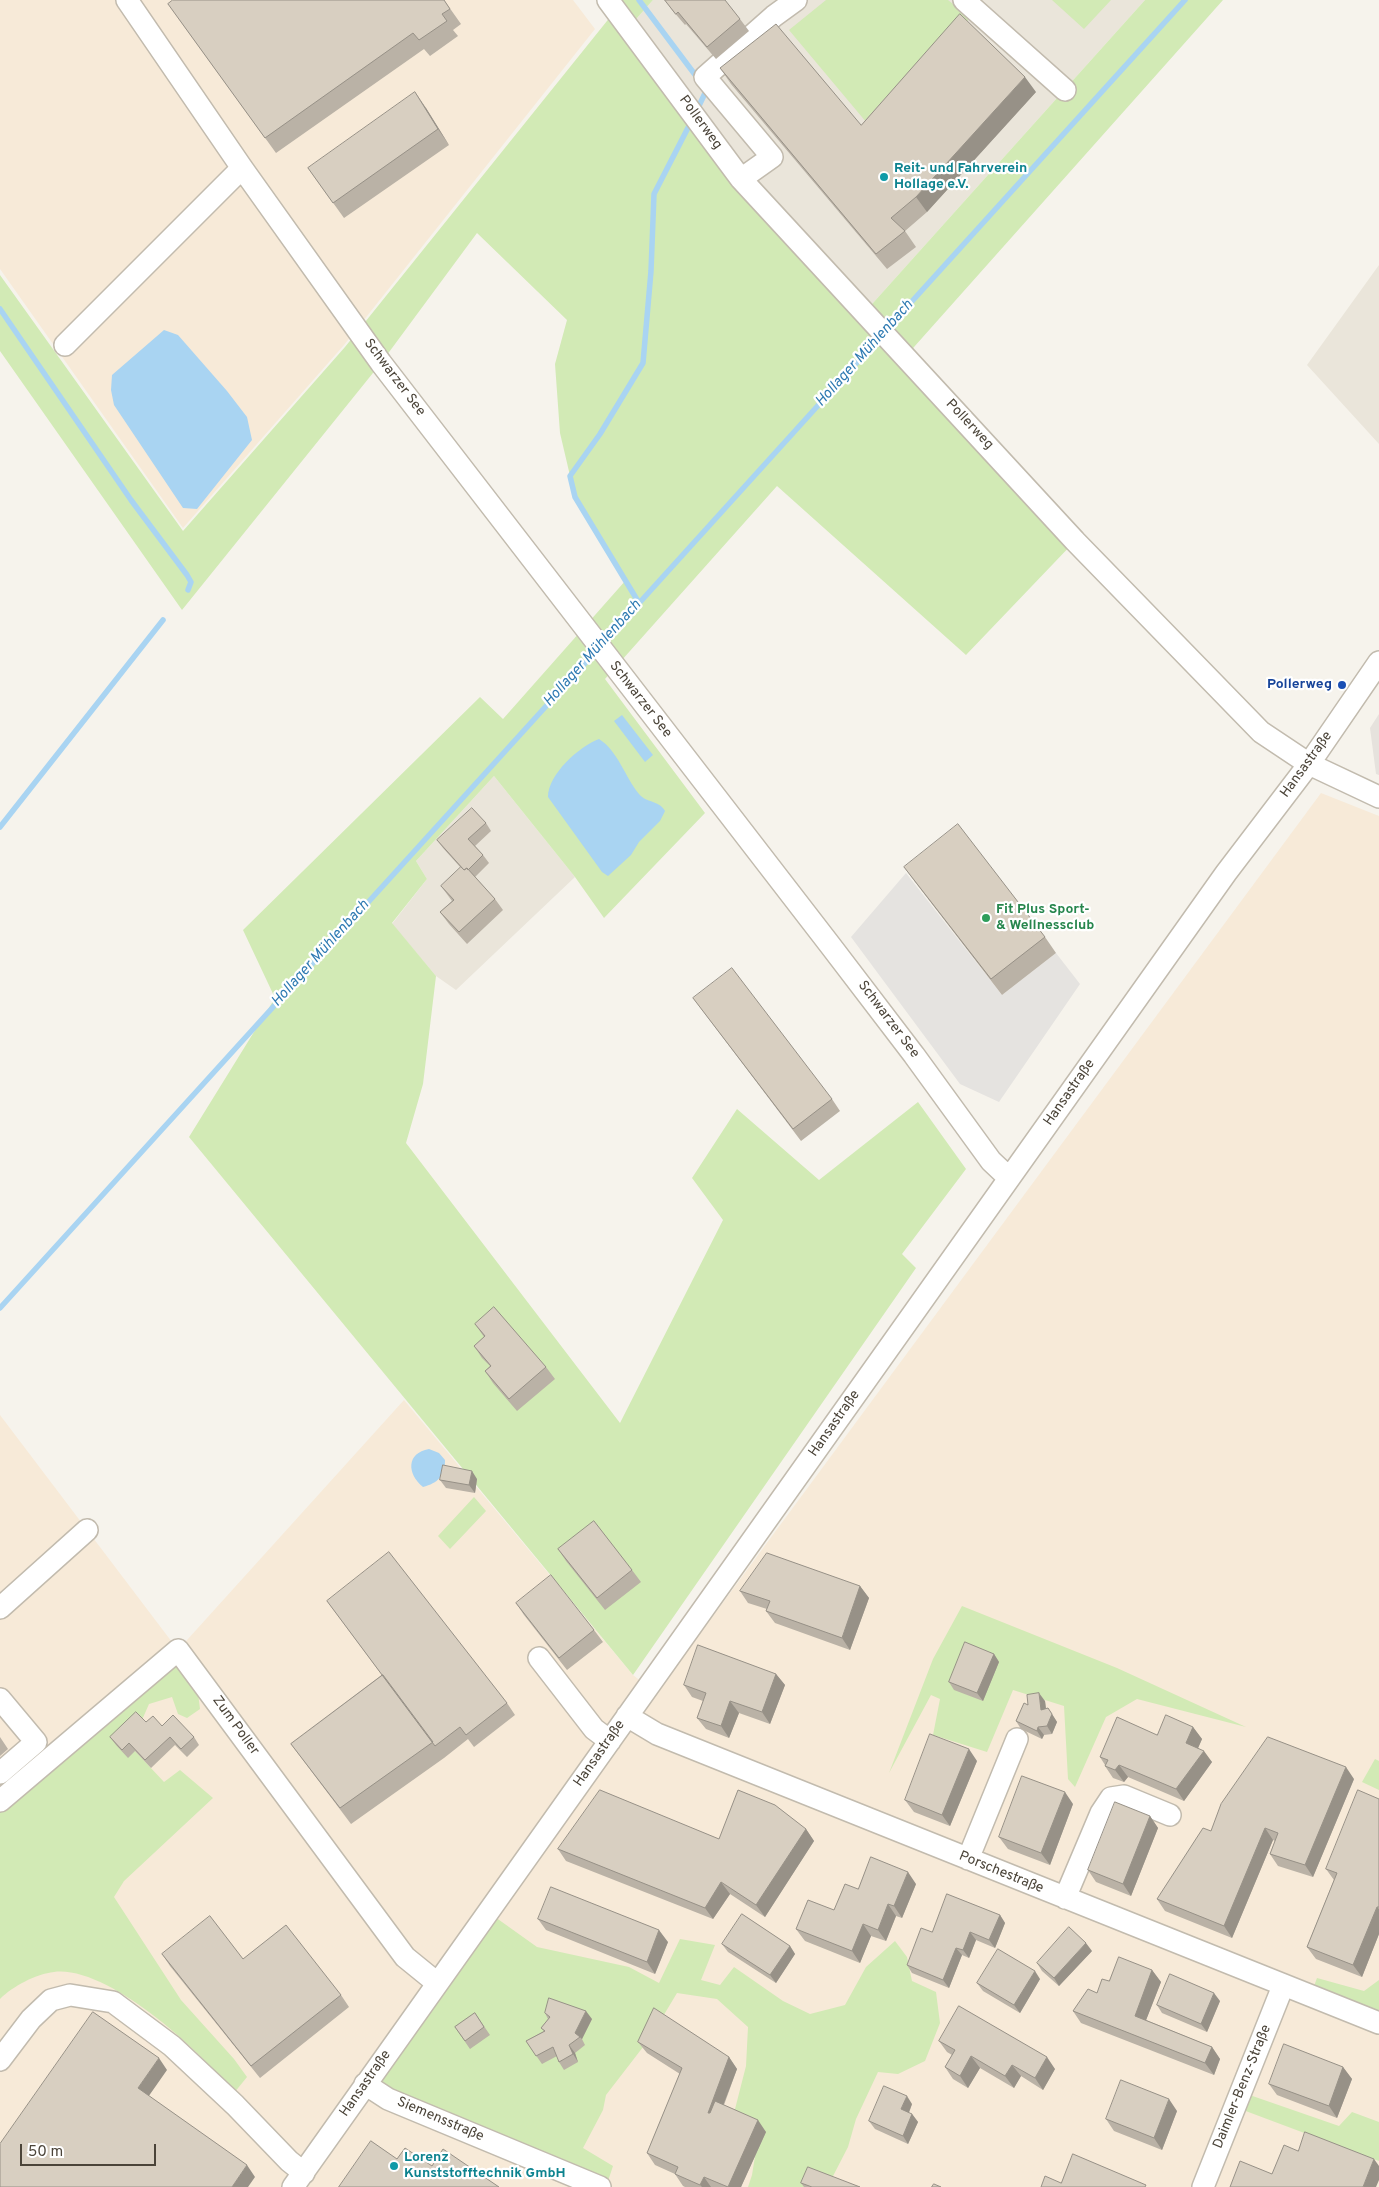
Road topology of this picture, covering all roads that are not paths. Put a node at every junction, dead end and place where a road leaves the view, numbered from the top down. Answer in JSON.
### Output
{"nodes":[{"id":1,"x":127,"y":0,"type":"edge"},
{"id":2,"x":608,"y":0,"type":"edge"},
{"id":3,"x":796,"y":0,"type":"edge"},
{"id":4,"x":964,"y":0,"type":"edge"},
{"id":5,"x":1064,"y":90,"type":"dead end"},
{"id":6,"x":242,"y":168,"type":"junction"},
{"id":7,"x":741,"y":179,"type":"junction"},
{"id":8,"x":65,"y":345,"type":"dead end"},
{"id":9,"x":1379,"y":662,"type":"edge"},
{"id":10,"x":1309,"y":764,"type":"junction"},
{"id":11,"x":1379,"y":796,"type":"edge"},
{"id":12,"x":1009,"y":1178,"type":"junction"},
{"id":13,"x":88,"y":1530,"type":"dead end"},
{"id":14,"x":0,"y":1608,"type":"edge"},
{"id":15,"x":540,"y":1658,"type":"dead end"},
{"id":16,"x":0,"y":1699,"type":"edge"},
{"id":17,"x":627,"y":1716,"type":"junction"},
{"id":18,"x":1016,"y":1739,"type":"dead end"},
{"id":19,"x":610,"y":1741,"type":"junction"},
{"id":20,"x":0,"y":1773,"type":"edge"},
{"id":21,"x":0,"y":1801,"type":"edge"},
{"id":22,"x":1170,"y":1815,"type":"dead end"},
{"id":23,"x":968,"y":1859,"type":"junction"},
{"id":24,"x":1066,"y":1898,"type":"junction"},
{"id":25,"x":437,"y":1983,"type":"junction"},
{"id":26,"x":1283,"y":1986,"type":"junction"},
{"id":27,"x":1379,"y":2023,"type":"edge"},
{"id":28,"x":0,"y":2060,"type":"edge"},
{"id":29,"x":365,"y":2084,"type":"junction"},
{"id":30,"x":299,"y":2180,"type":"edge"},
{"id":31,"x":600,"y":2187,"type":"edge"},
{"id":32,"x":1203,"y":2187,"type":"edge"}],
"edges":[{"from":1,"to":6,"type":"street","name":"Schwarzer See"},
{"from":2,"to":7,"type":"street","name":"Pollerweg"},
{"from":3,"to":7,"type":"street"},
{"from":4,"to":5,"type":"street"},
{"from":6,"to":8,"type":"street"},
{"from":6,"to":12,"type":"street","name":"Schwarzer See"},
{"from":7,"to":10,"type":"street","name":"Pollerweg"},
{"from":9,"to":10,"type":"street","name":"Hansastraße"},
{"from":10,"to":11,"type":"street","name":"Pollerweg"},
{"from":10,"to":12,"type":"street","name":"Hansastraße"},
{"from":12,"to":17,"type":"street","name":"Hansastraße"},
{"from":13,"to":14,"type":"street"},
{"from":15,"to":19,"type":"street"},
{"from":16,"to":20,"type":"street"},
{"from":17,"to":19,"type":"street","name":"Hansastraße"},
{"from":17,"to":23,"type":"street","name":"Porschestraße"},
{"from":18,"to":23,"type":"street"},
{"from":19,"to":25,"type":"street","name":"Hansastraße"},
{"from":21,"to":25,"type":"street","name":"Zum Poller"},
{"from":22,"to":24,"type":"street"},
{"from":23,"to":24,"type":"street","name":"Porschestraße"},
{"from":24,"to":26,"type":"street","name":"Porschestraße"},
{"from":25,"to":29,"type":"street","name":"Hansastraße"},
{"from":26,"to":27,"type":"street","name":"Porschestraße"},
{"from":26,"to":32,"type":"street","name":"Daimler-Benz-Straße"},
{"from":28,"to":30,"type":"street"},
{"from":29,"to":30,"type":"street","name":"Hansastraße"},
{"from":29,"to":31,"type":"street","name":"Siemensstraße"}]}
